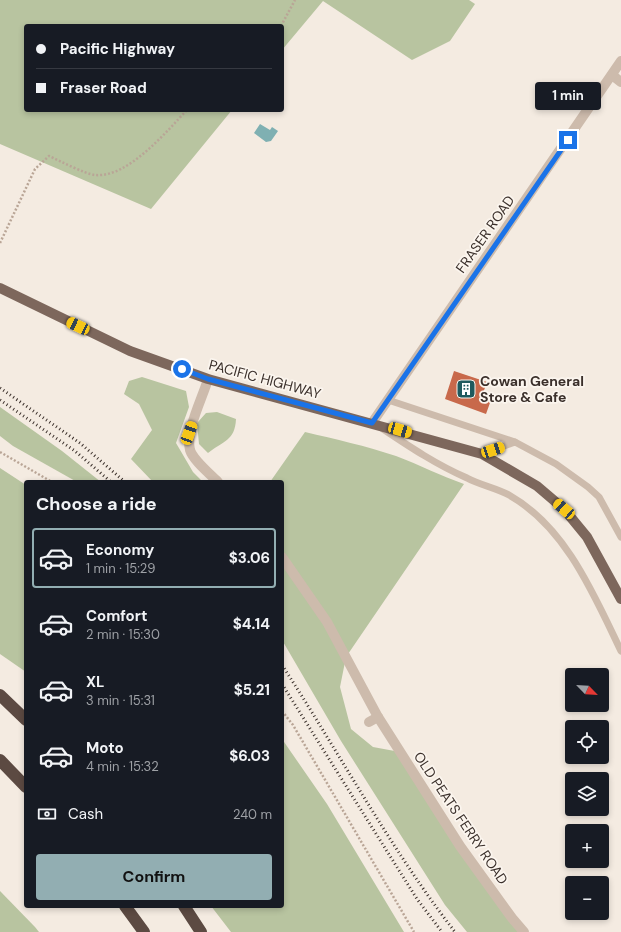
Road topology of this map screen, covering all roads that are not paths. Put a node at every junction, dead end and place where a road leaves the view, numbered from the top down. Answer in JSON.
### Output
{"nodes":[{"id":1,"x":621,"y":62,"type":"edge"},
{"id":2,"x":612,"y":75,"type":"junction"},
{"id":3,"x":621,"y":82,"type":"edge"},
{"id":4,"x":0,"y":288,"type":"edge"},
{"id":5,"x":208,"y":379,"type":"junction"},
{"id":6,"x":388,"y":400,"type":"junction"},
{"id":7,"x":372,"y":423,"type":"junction"},
{"id":8,"x":516,"y":442,"type":"junction"},
{"id":9,"x":482,"y":454,"type":"junction"},
{"id":10,"x":216,"y":480,"type":"edge"},
{"id":11,"x":621,"y":537,"type":"edge"},
{"id":12,"x":284,"y":560,"type":"edge"},
{"id":13,"x":621,"y":599,"type":"edge"},
{"id":14,"x":621,"y":651,"type":"edge"},
{"id":15,"x":0,"y":695,"type":"edge"},
{"id":16,"x":378,"y":716,"type":"junction"},
{"id":17,"x":24,"y":718,"type":"edge"},
{"id":18,"x":368,"y":722,"type":"dead end"},
{"id":19,"x":0,"y":760,"type":"edge"},
{"id":20,"x":24,"y":785,"type":"edge"},
{"id":21,"x":126,"y":908,"type":"edge"},
{"id":22,"x":185,"y":908,"type":"edge"},
{"id":23,"x":144,"y":932,"type":"edge"},
{"id":24,"x":201,"y":932,"type":"edge"},
{"id":25,"x":524,"y":932,"type":"edge"}],
"edges":[{"from":1,"to":2,"type":"street","name":"FRASER ROAD"},
{"from":2,"to":3,"type":"street"},
{"from":2,"to":6,"type":"street","name":"FRASER ROAD"},
{"from":4,"to":5,"type":"main road","name":"PACIFIC HIGHWAY"},
{"from":5,"to":7,"type":"main road","name":"PACIFIC HIGHWAY"},
{"from":5,"to":10,"type":"street"},
{"from":6,"to":7,"type":"street","name":"FRASER ROAD"},
{"from":6,"to":8,"type":"lane"},
{"from":7,"to":9,"type":"main road","name":"PACIFIC HIGHWAY"},
{"from":7,"to":14,"type":"lane","name":"PACIFIC HIGHWAY"},
{"from":8,"to":9,"type":"lane"},
{"from":8,"to":11,"type":"lane"},
{"from":9,"to":13,"type":"main road","name":"PACIFIC HIGHWAY"},
{"from":12,"to":16,"type":"street","name":"OLD PEATS FERRY ROAD"},
{"from":15,"to":17,"type":"highway"},
{"from":16,"to":18,"type":"street"},
{"from":16,"to":25,"type":"street","name":"OLD PEATS FERRY ROAD"},
{"from":19,"to":20,"type":"highway"},
{"from":21,"to":23,"type":"highway"},
{"from":22,"to":24,"type":"highway"}]}
